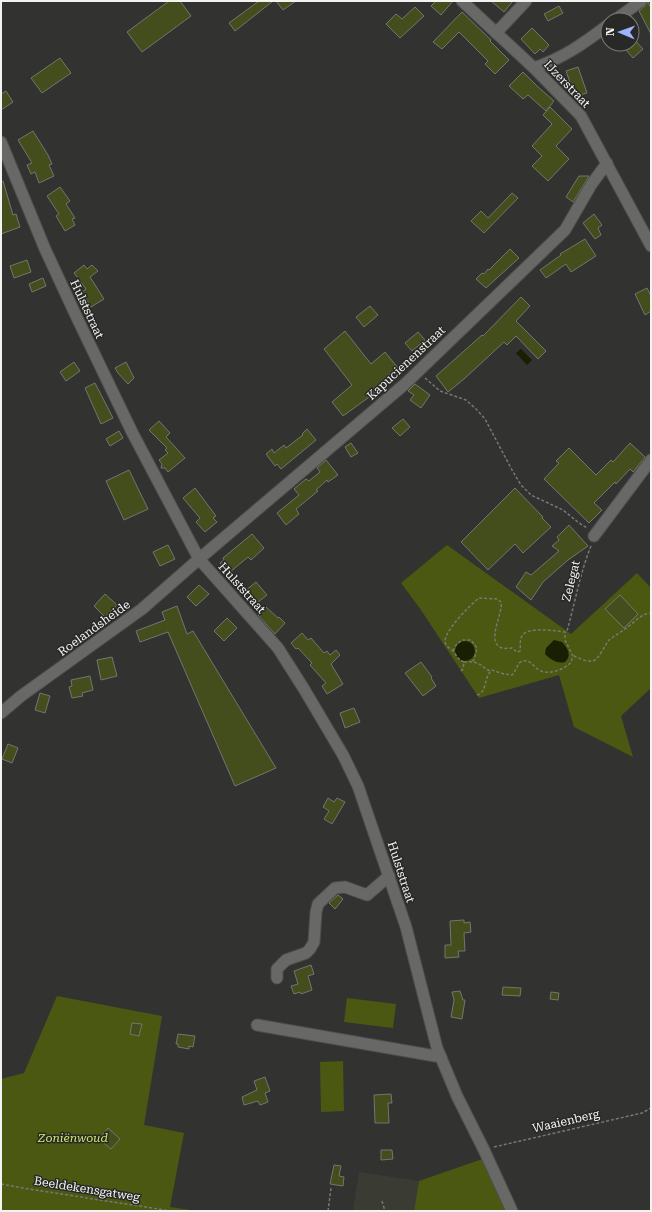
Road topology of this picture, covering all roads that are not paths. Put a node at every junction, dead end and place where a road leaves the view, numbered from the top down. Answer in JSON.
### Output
{"nodes":[{"id":1,"x":462,"y":1,"type":"edge"},
{"id":2,"x":526,"y":1,"type":"edge"},
{"id":3,"x":641,"y":1,"type":"edge"},
{"id":4,"x":626,"y":12,"type":"edge"},
{"id":5,"x":600,"y":31,"type":"edge"},
{"id":6,"x":496,"y":33,"type":"junction"},
{"id":7,"x":534,"y":68,"type":"junction"},
{"id":8,"x":1,"y":142,"type":"edge"},
{"id":9,"x":606,"y":163,"type":"junction"},
{"id":10,"x":651,"y":246,"type":"edge"},
{"id":11,"x":651,"y":460,"type":"edge"},
{"id":12,"x":594,"y":536,"type":"road end"},
{"id":13,"x":199,"y":559,"type":"junction"},
{"id":14,"x":1,"y":713,"type":"edge"},
{"id":15,"x":389,"y":876,"type":"junction"},
{"id":16,"x":276,"y":978,"type":"dead end"},
{"id":17,"x":257,"y":1025,"type":"dead end"},
{"id":18,"x":441,"y":1057,"type":"junction"},
{"id":19,"x":512,"y":1211,"type":"edge"}],
"edges":[{"from":1,"to":6,"type":"street","name":"IJzerstraat"},
{"from":2,"to":6,"type":"street"},
{"from":3,"to":4,"type":"street"},
{"from":5,"to":7,"type":"street"},
{"from":6,"to":7,"type":"street","name":"IJzerstraat"},
{"from":7,"to":9,"type":"street","name":"IJzerstraat"},
{"from":8,"to":13,"type":"street","name":"Hulststraat"},
{"from":9,"to":10,"type":"street","name":"IJzerstraat"},
{"from":9,"to":13,"type":"street","name":"Kapucienenstraat"},
{"from":11,"to":12,"type":"street"},
{"from":13,"to":14,"type":"street","name":"Roelandsheide"},
{"from":13,"to":15,"type":"street","name":"Hulststraat"},
{"from":15,"to":16,"type":"street"},
{"from":15,"to":18,"type":"street","name":"Hulststraat"},
{"from":17,"to":18,"type":"street"},
{"from":18,"to":19,"type":"street","name":"Hulststraat"}]}
